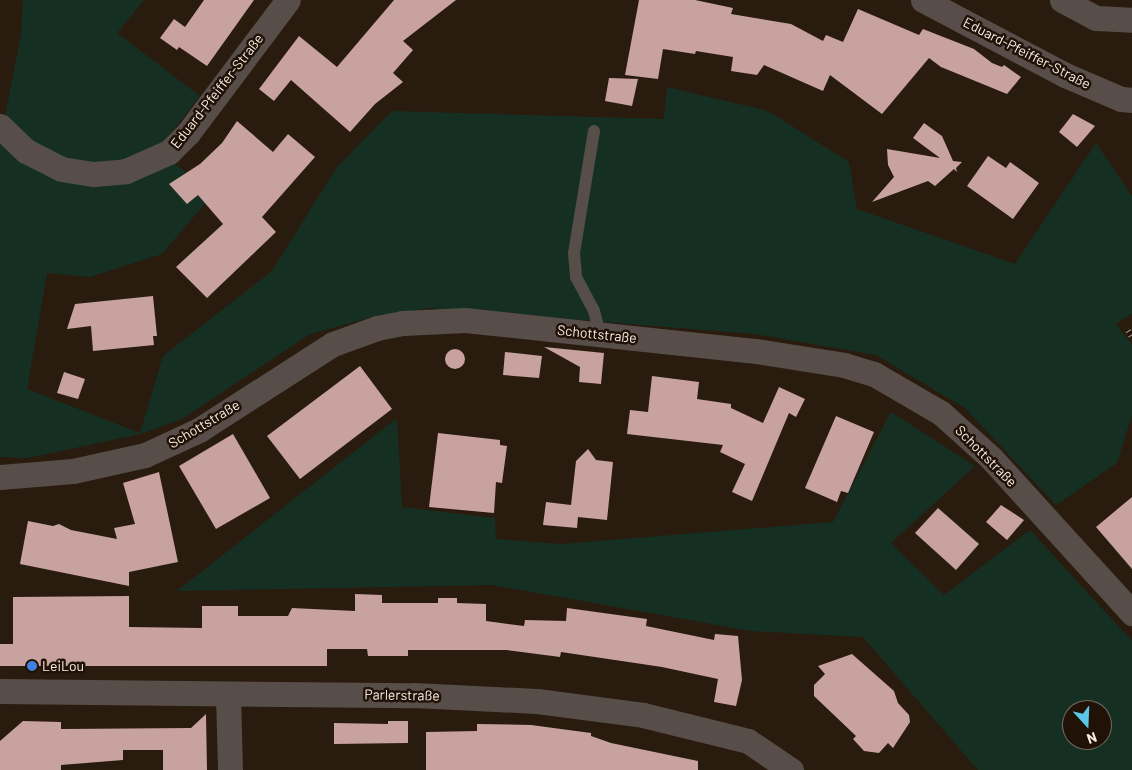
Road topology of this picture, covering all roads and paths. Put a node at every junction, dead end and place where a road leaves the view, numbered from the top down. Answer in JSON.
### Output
{"nodes":[{"id":1,"x":288,"y":0,"type":"edge"},
{"id":2,"x":923,"y":0,"type":"edge"},
{"id":3,"x":1062,"y":0,"type":"edge"},
{"id":4,"x":1132,"y":20,"type":"edge"},
{"id":5,"x":1128,"y":105,"type":"edge"},
{"id":6,"x":0,"y":126,"type":"edge"},
{"id":7,"x":594,"y":131,"type":"dead end"},
{"id":8,"x":600,"y":334,"type":"junction"},
{"id":9,"x":0,"y":477,"type":"edge"},
{"id":10,"x":1132,"y":613,"type":"edge"},
{"id":11,"x":0,"y":691,"type":"edge"},
{"id":12,"x":228,"y":694,"type":"junction"},
{"id":13,"x":230,"y":770,"type":"edge"},
{"id":14,"x":791,"y":770,"type":"edge"}],
"edges":[{"from":1,"to":6,"type":"street","name":"Eduard-Pfeiffer-Straße"},
{"from":2,"to":5,"type":"street","name":"Eduard-Pfeiffer-Straße"},
{"from":3,"to":4,"type":"street"},
{"from":7,"to":8,"type":"lane"},
{"from":8,"to":9,"type":"street","name":"Schottstraße"},
{"from":8,"to":10,"type":"street","name":"Schottstraße"},
{"from":11,"to":12,"type":"street","name":"Parlerstraße"},
{"from":12,"to":13,"type":"street"},
{"from":12,"to":14,"type":"street","name":"Parlerstraße"}]}
